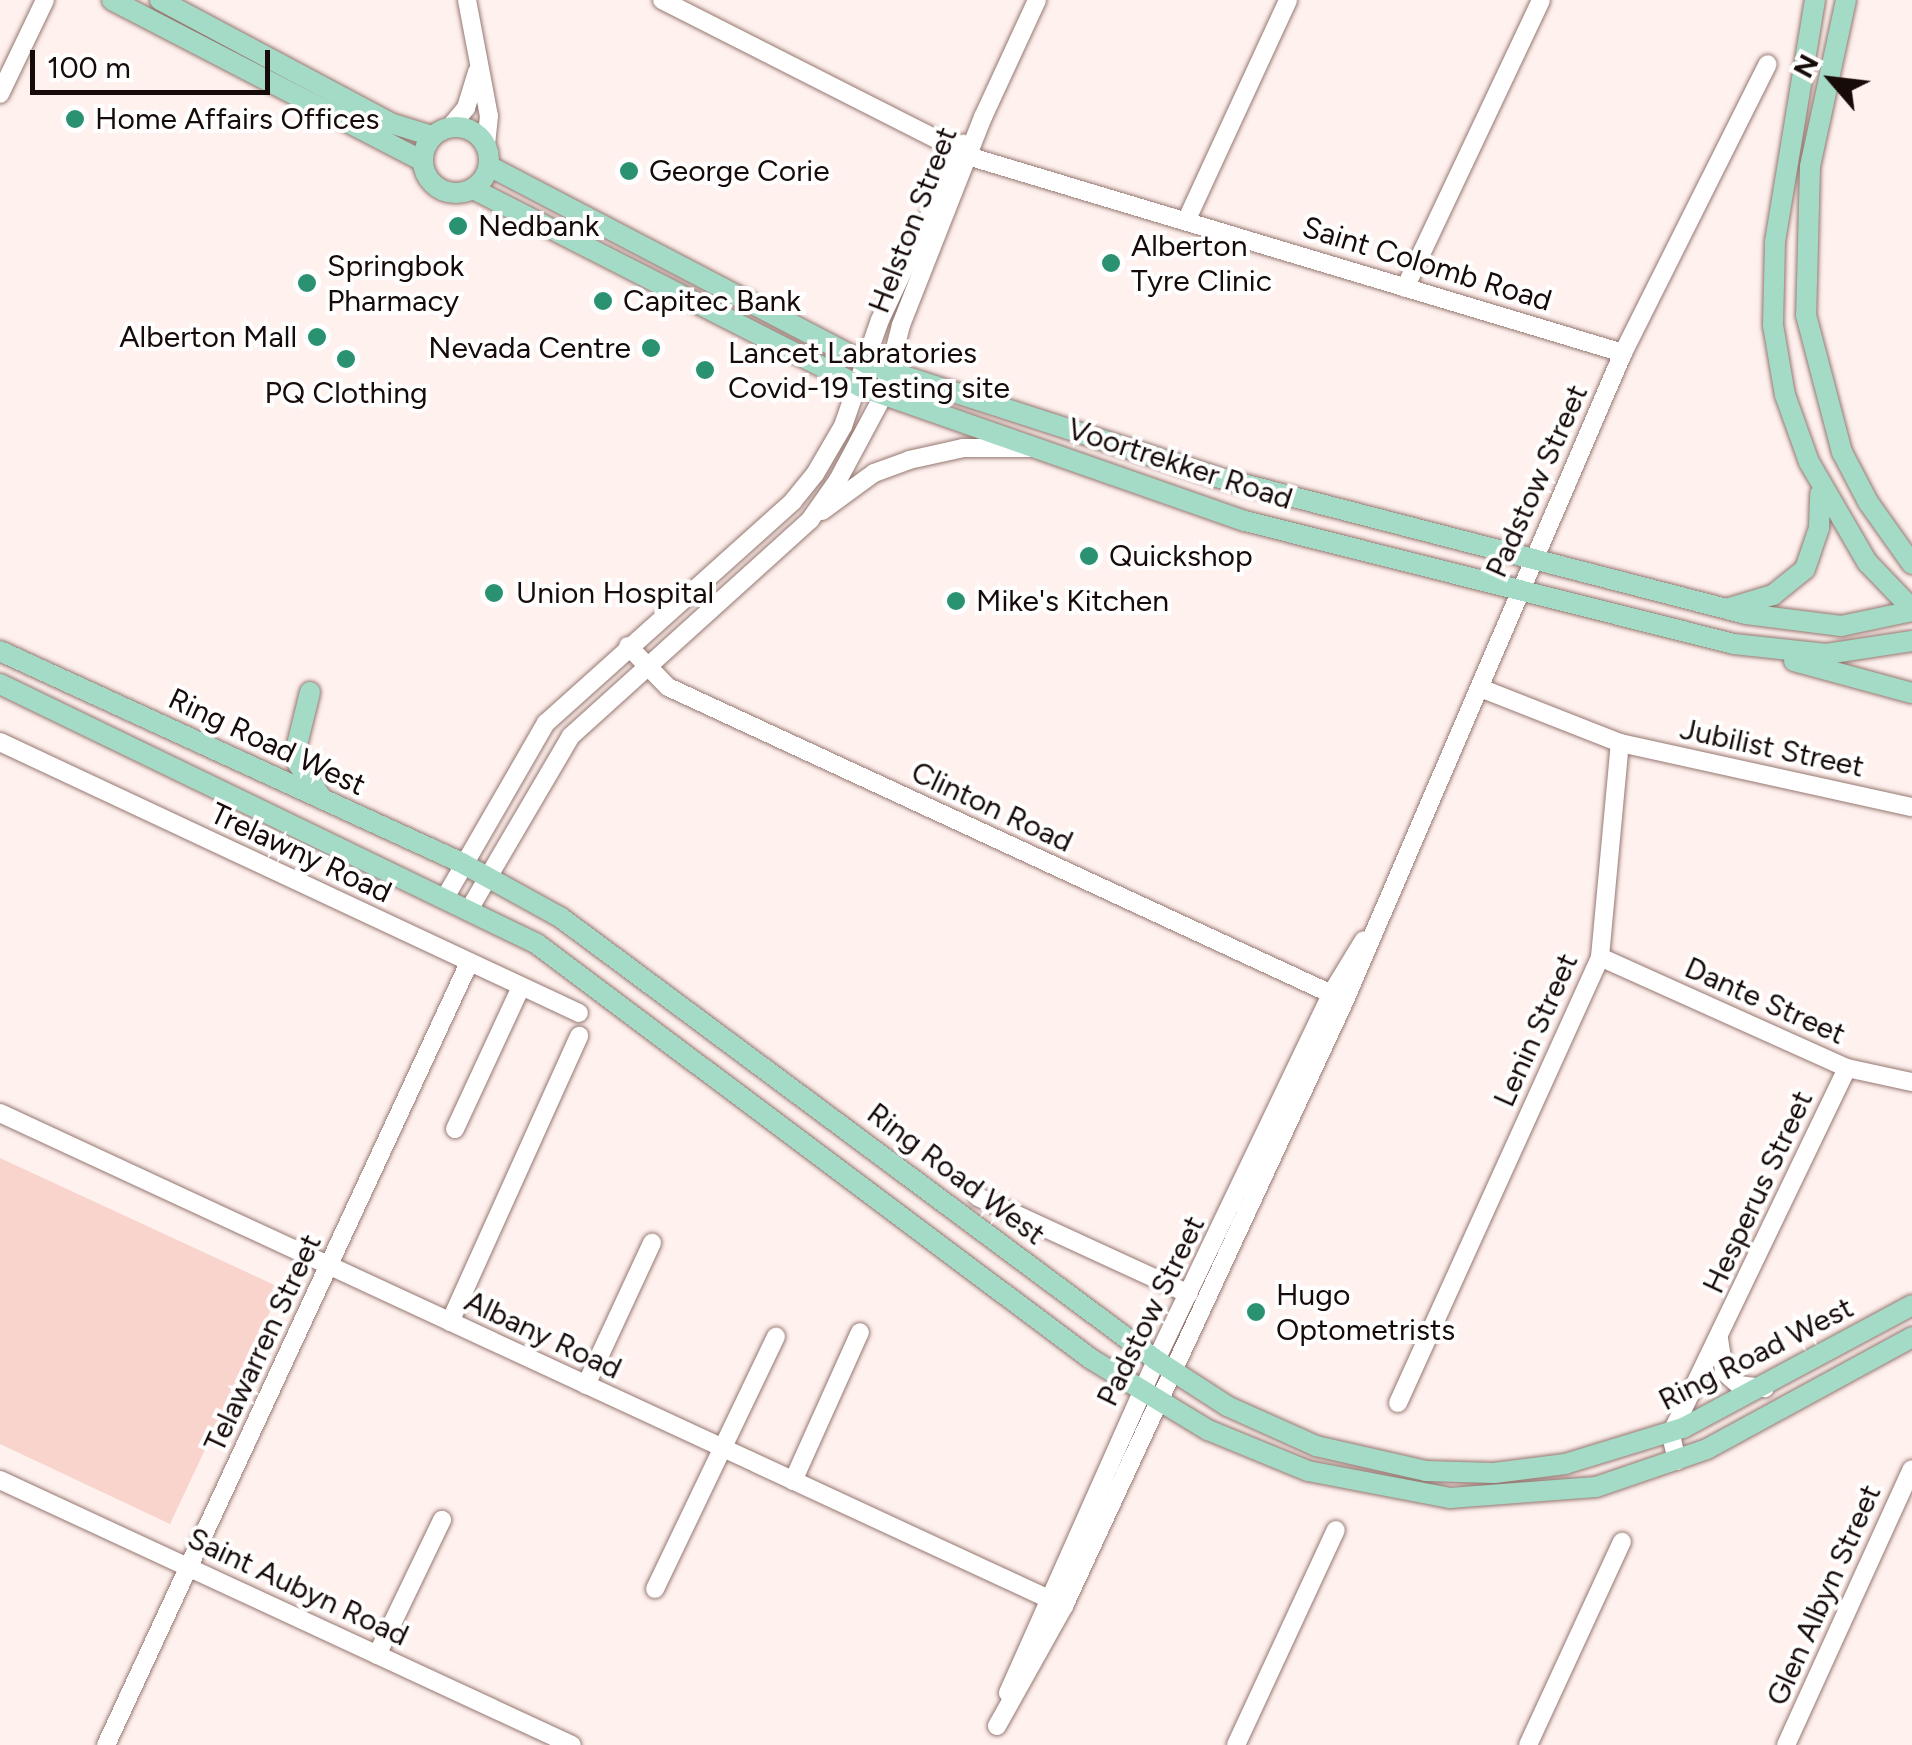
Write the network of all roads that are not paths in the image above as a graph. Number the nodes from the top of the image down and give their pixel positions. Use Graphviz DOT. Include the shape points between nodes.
graph roads {
  1 [pos="45,0"];
  2 [pos="112,0"];
  3 [pos="160,0"];
  4 [pos="467,0"];
  5 [pos="662,0"];
  6 [pos="1037,0"];
  7 [pos="1288,0"];
  8 [pos="1541,0"];
  9 [pos="1815,0"];
  10 [pos="1846,0"];
  11 [pos="1768,64"];
  12 [pos="477,72"];
  13 [pos="0,94"];
  14 [pos="441,132"];
  15 [pos="1817,134"];
  16 [pos="1790,136"];
  17 [pos="965,154"];
  18 [pos="487,156"];
  19 [pos="422,161"];
  20 [pos="473,189"];
  21 [pos="1187,218"];
  22 [pos="1405,288"];
  23 [pos="1623,353"];
  24 [pos="867,364"];
  25 [pos="891,373"];
  26 [pos="860,386"];
  27 [pos="883,396"];
  28 [pos="1034,448"];
  29 [pos="1820,484"];
  30 [pos="810,520"];
  31 [pos="1531,556"];
  32 [pos="1912,564"];
  33 [pos="1520,588"];
  34 [pos="1727,609"];
  35 [pos="1912,610"];
  36 [pos="1912,641"];
  37 [pos="1734,644"];
  38 [pos="628,646"];
  39 [pos="0,651"];
  40 [pos="646,670"];
  41 [pos="0,684"];
  42 [pos="1480,688"];
  43 [pos="310,692"];
  44 [pos="1912,693"];
  45 [pos="0,742"];
  46 [pos="1620,743"];
  47 [pos="325,802"];
  48 [pos="1912,807"];
  49 [pos="462,863"];
  50 [pos="488,878"];
  51 [pos="446,896"];
  52 [pos="470,908"];
  53 [pos="1600,957"];
  54 [pos="469,963"];
  55 [pos="521,987"];
  56 [pos="1338,997"];
  57 [pos="580,1013"];
  58 [pos="579,1036"];
  59 [pos="1846,1068"];
  60 [pos="1912,1082"];
  61 [pos="0,1113"];
  62 [pos="454,1128"];
  63 [pos="978,1198"];
  64 [pos="652,1243"];
  65 [pos="329,1266"];
  66 [pos="1189,1294"];
  67 [pos="1912,1305"];
  68 [pos="450,1322"];
  69 [pos="860,1332"];
  70 [pos="776,1336"];
  71 [pos="1912,1337"];
  72 [pos="1719,1339"];
  73 [pos="1163,1364"];
  74 [pos="586,1385"];
  75 [pos="1765,1388"];
  76 [pos="1150,1395"];
  77 [pos="1398,1403"];
  78 [pos="1670,1434"];
  79 [pos="720,1448"];
  80 [pos="1677,1461"];
  81 [pos="1912,1469"];
  82 [pos="0,1480"];
  83 [pos="793,1481"];
  84 [pos="442,1520"];
  85 [pos="1336,1530"];
  86 [pos="1622,1542"];
  87 [pos="190,1568"];
  88 [pos="656,1588"];
  89 [pos="1055,1602"];
  90 [pos="377,1654"];
  91 [pos="106,1745"];
  92 [pos="572,1745"];
  93 [pos="988,1745"];
  94 [pos="1236,1745"];
  95 [pos="1528,1745"];
  96 [pos="1786,1745"];
  1 -- 13 [label="street"];
  2 -- 19 [label="main road, Voortrekker Road"];
  3 -- 14 [label="main road, Voortrekker Road" via="390,123"];
  4 -- 12 [label="street"];
  5 -- 17 [label="street, Saint Colomb Road"];
  6 -- 17 [label="street, Helston Street"];
  7 -- 21 [label="street"];
  8 -- 22 [label="street"];
  9 -- 16 [label="main road"];
  10 -- 15 [label="main road"];
  11 -- 23 [label="street, Padstow Street"];
  12 -- 14 [label="street" via="466,108"];
  12 -- 18 [label="street" via="489,116"];
  14 -- 18 [label="main road, Voortrekker Road" via="464,128"];
  14 -- 19 [label="main road"];
  15 -- 16 [label="main road"];
  15 -- 32 [label="main road" via="1805,238 1806,315 1820,384 1868,502"];
  16 -- 29 [label="main road" via="1775,242 1773,325 1786,395"];
  17 -- 21 [label="street, Saint Colomb Road"];
  17 -- 24 [label="street, Helston Street" via="880,320"];
  17 -- 25 [label="street, Helston Street" via="900,325"];
  18 -- 20 [label="main road"];
  18 -- 24 [label="main road, Voortrekker Road"];
  19 -- 20 [label="main road, Voortrekker Road" via="440,190"];
  20 -- 26 [label="main road, Voortrekker Road"];
  21 -- 22 [label="street, Saint Colomb Road"];
  22 -- 23 [label="street, Saint Colomb Road"];
  23 -- 31 [label="street, Padstow Street"];
  24 -- 25 [label="main road, Voortrekker Road"];
  24 -- 26 [label="street, Helston Street"];
  25 -- 27 [label="street, Helston Street"];
  25 -- 31 [label="main road, Voortrekker Road" via="1216,478"];
  26 -- 27 [label="main road, Voortrekker Road"];
  26 -- 38 [label="street, Helston Street" via="815,474 793,502"];
  27 -- 28 [label="main road, Voortrekker Road"];
  27 -- 30 [label="street, Helston Street"];
  28 -- 30 [label="street" via="963,448 909,460 874,473"];
  28 -- 33 [label="main road, Voortrekker Road" via="1245,521"];
  29 -- 34 [label="main road" via="1819,528 1805,569 1773,595"];
  29 -- 35 [label="main road" via="1867,562"];
  30 -- 40 [label="street, Helston Street"];
  31 -- 33 [label="street, Padstow Street"];
  31 -- 34 [label="main road, Voortrekker Road"];
  33 -- 37 [label="main road, Voortrekker Road"];
  33 -- 42 [label="street, Padstow Street"];
  34 -- 35 [label="main road, Voortrekker Road" via="1841,626"];
  36 -- 37 [label="main road, Voortrekker Road" via="1826,654"];
  37 -- 44 [label="main road"];
  38 -- 40 [label="street, Clinton Road"];
  38 -- 49 [label="street, Helston Street" via="546,723"];
  39 -- 47 [label="main road, Ring Road West"];
  40 -- 50 [label="street, Helston Street" via="558,754"];
  40 -- 56 [label="street, Clinton Road" via="708,707"];
  41 -- 51 [label="main road, Ring Road West"];
  42 -- 46 [label="street"];
  42 -- 56 [label="street, Padstow Street"];
  43 -- 47 [label="main road" via="298,764"];
  45 -- 54 [label="street, Trelawny Road"];
  46 -- 48 [label="street, Jubilist Street"];
  46 -- 53 [label="street, Lenin Street"];
  47 -- 49 [label="main road, Ring Road West"];
  49 -- 50 [label="main road, Ring Road West"];
  49 -- 51 [label="street, Helston Street"];
  50 -- 52 [label="street, Helston Street"];
  50 -- 73 [label="main road, Ring Road West" via="618,959"];
  51 -- 52 [label="main road, Ring Road West"];
  52 -- 76 [label="main road, Ring Road West" via="599,988 996,1291"];
  53 -- 59 [label="street, Dante Street"];
  53 -- 77 [label="street, Lenin Street"];
  54 -- 55 [label="street, Trelawny Road"];
  54 -- 65 [label="street, Telawarren Street"];
  55 -- 57 [label="street, Trelawny Road"];
  55 -- 62 [label="street"];
  56 -- 66 [label="street, Padstow Street"];
  56 -- 73 [label="street, Padstow Street"];
  58 -- 68 [label="street"];
  59 -- 60 [label="street, Dante Street"];
  59 -- 72 [label="street, Hesperus Street"];
  61 -- 65 [label="street, Albany Road"];
  63 -- 66 [label="street"];
  64 -- 74 [label="street"];
  65 -- 68 [label="street, Albany Road"];
  65 -- 87 [label="street, Telawarren Street"];
  66 -- 73 [label="street, Padstow Street"];
  67 -- 75 [label="main road, Ring Road West"];
  68 -- 74 [label="street, Albany Road"];
  69 -- 83 [label="street"];
  70 -- 79 [label="street"];
  71 -- 80 [label="main road, Ring Road West"];
  72 -- 75 [label="street" via="1724,1372 1740,1385"];
  72 -- 78 [label="street, Hesperus Street"];
  73 -- 76 [label="street, Padstow Street"];
  73 -- 78 [label="main road, Ring Road West" via="1227,1406 1316,1446 1426,1471 1494,1473 1566,1464"];
  74 -- 79 [label="street, Albany Road"];
  75 -- 78 [label="main road, Ring Road West"];
  76 -- 80 [label="main road, Ring Road West" via="1252,1451 1403,1493 1552,1493 1596,1487"];
  76 -- 89 [label="street, Padstow Street"];
  78 -- 80 [label="street"];
  79 -- 83 [label="street, Albany Road"];
  79 -- 88 [label="street"];
  81 -- 96 [label="street, Glen Albyn Street"];
  82 -- 87 [label="street, Saint Aubyn Road"];
  83 -- 89 [label="street, Albany Road"];
  84 -- 90 [label="street"];
  85 -- 94 [label="street"];
  86 -- 95 [label="street"];
  87 -- 90 [label="street, Saint Aubyn Road"];
  87 -- 91 [label="street, Telawarren Street"];
  89 -- 93 [label="street, Padstow Street"];
  90 -- 92 [label="street, Saint Aubyn Road"];
}
